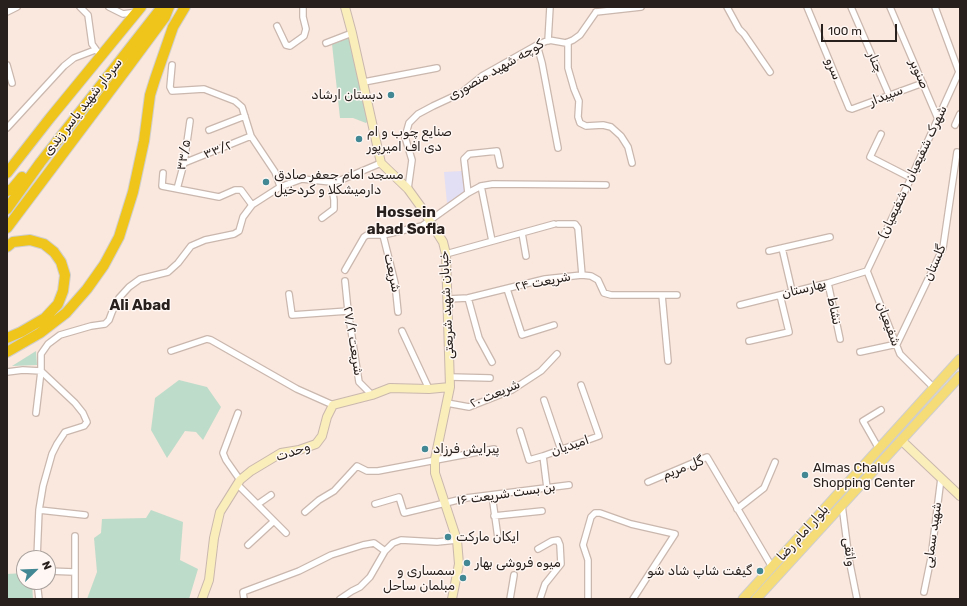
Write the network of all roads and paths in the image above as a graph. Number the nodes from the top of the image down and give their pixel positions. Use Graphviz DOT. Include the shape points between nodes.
graph roads {
  1 [pos="17,7"];
  2 [pos="80,7"];
  3 [pos="109,7"];
  4 [pos="162,7"];
  5 [pos="169,7"];
  6 [pos="185,7"];
  7 [pos="303,7"];
  8 [pos="345,7"];
  9 [pos="550,7"];
  10 [pos="641,7"];
  11 [pos="727,7"];
  12 [pos="807,7"];
  13 [pos="851,7"];
  14 [pos="890,7"];
  15 [pos="935,7"];
  16 [pos="139,9"];
  17 [pos="596,10"];
  18 [pos="7,12"];
  19 [pos="277,26"];
  20 [pos="352,33"];
  21 [pos="548,41"];
  22 [pos="568,42"];
  23 [pos="326,43"];
  24 [pos="537,45"];
  25 [pos="98,53"];
  26 [pos="7,65"];
  27 [pos="172,65"];
  28 [pos="437,68"];
  29 [pos="959,70"];
  30 [pos="770,72"];
  31 [pos="364,82"];
  32 [pos="12,83"];
  33 [pos="923,83"];
  34 [pos="889,95"];
  35 [pos="849,108"];
  36 [pos="960,114"];
  37 [pos="245,116"];
  38 [pos="938,119"];
  39 [pos="190,121"];
  40 [pos="955,125"];
  41 [pos="7,128"];
  42 [pos="209,130"];
  43 [pos="881,134"];
  44 [pos="251,136"];
  45 [pos="558,148"];
  46 [pos="957,152"];
  47 [pos="40,163"];
  48 [pos="184,163"];
  49 [pos="381,163"];
  50 [pos="632,163"];
  51 [pos="500,165"];
  52 [pos="7,173"];
  53 [pos="163,173"];
  54 [pos="911,178"];
  55 [pos="331,182"];
  56 [pos="606,185"];
  57 [pos="280,186"];
  58 [pos="481,186"];
  59 [pos="177,189"];
  60 [pos="408,189"];
  61 [pos="7,191"];
  62 [pos="468,193"];
  63 [pos="252,205"];
  64 [pos="7,209"];
  65 [pos="322,218"];
  66 [pos="430,221"];
  67 [pos="7,228"];
  68 [pos="522,233"];
  69 [pos="383,235"];
  70 [pos="830,236"];
  71 [pos="492,241"];
  72 [pos="7,247"];
  73 [pos="782,248"];
  74 [pos="769,251"];
  75 [pos="446,254"];
  76 [pos="526,256"];
  77 [pos="345,270"];
  78 [pos="867,271"];
  79 [pos="582,275"];
  80 [pos="345,281"];
  81 [pos="828,282"];
  82 [pos="507,289"];
  83 [pos="792,291"];
  84 [pos="289,294"];
  85 [pos="662,295"];
  86 [pos="677,295"];
  87 [pos="780,295"];
  88 [pos="468,298"];
  89 [pos="448,299"];
  90 [pos="740,304"];
  91 [pos="348,311"];
  92 [pos="398,312"];
  93 [pos="554,326"];
  94 [pos="402,331"];
  95 [pos="7,338"];
  96 [pos="840,340"];
  97 [pos="749,341"];
  98 [pos="897,344"];
  99 [pos="171,351"];
  100 [pos="7,352"];
  101 [pos="860,352"];
  102 [pos="557,354"];
  103 [pos="960,359"];
  104 [pos="668,361"];
  105 [pos="492,362"];
  106 [pos="42,371"];
  107 [pos="7,372"];
  108 [pos="960,376"];
  109 [pos="450,377"];
  110 [pos="490,378"];
  111 [pos="581,385"];
  112 [pos="450,386"];
  113 [pos="934,388"];
  114 [pos="429,389"];
  115 [pos="372,395"];
  116 [pos="926,397"];
  117 [pos="544,400"];
  118 [pos="447,403"];
  119 [pos="934,404"];
  120 [pos="333,406"];
  121 [pos="881,410"];
  122 [pos="238,412"];
  123 [pos="36,413"];
  124 [pos="520,432"];
  125 [pos="901,440"];
  126 [pos="494,449"];
  127 [pos="879,449"];
  128 [pos="561,450"];
  129 [pos="543,456"];
  130 [pos="435,459"];
  131 [pos="775,462"];
  132 [pos="941,478"];
  133 [pos="239,482"];
  134 [pos="648,482"];
  135 [pos="569,485"];
  136 [pos="546,488"];
  137 [pos="271,495"];
  138 [pos="492,496"];
  139 [pos="960,496"];
  140 [pos="444,503"];
  141 [pos="258,504"];
  142 [pos="375,504"];
  143 [pos="842,505"];
  144 [pos="737,509"];
  145 [pos="39,510"];
  146 [pos="542,511"];
  147 [pos="305,512"];
  148 [pos="85,515"];
  149 [pos="494,516"];
  150 [pos="274,521"];
  151 [pos="286,533"];
  152 [pos="75,536"];
  153 [pos="498,538"];
  154 [pos="457,540"];
  155 [pos="248,545"];
  156 [pos="538,549"];
  157 [pos="37,550"];
  158 [pos="385,551"];
  159 [pos="771,566"];
  160 [pos="56,571"];
  161 [pos="74,572"];
  162 [pos="514,575"];
  163 [pos="924,592"];
  164 [pos="75,599"];
  165 [pos="202,599"];
  166 [pos="244,599"];
  167 [pos="340,599"];
  168 [pos="452,599"];
  169 [pos="510,599"];
  170 [pos="540,599"];
  171 [pos="588,599"];
  172 [pos="633,599"];
  173 [pos="740,599"];
  174 [pos="743,599"];
  175 [pos="756,599"];
  176 [pos="857,599"];
  1 -- 18 [label="street"];
  2 -- 25 [label="street" via="88,15 92,44"];
  3 -- 16 [label="street" via="123,14"];
  4 -- 47 [label="highway, سردار شهید یاسر زندی"];
  5 -- 67 [label="highway" via="165,17"];
  6 -- 100 [label="highway" via="173,27 154,79 144,141 120,237 100,271 66,313 40,333"];
  7 -- 19 [label="street" via="306,29 304,36 290,46 286,45"];
  8 -- 20 [label="street"];
  9 -- 21 [label="street"];
  10 -- 17 [label="street"];
  11 -- 30 [label="street"];
  12 -- 35 [label="street, سرو"];
  13 -- 34 [label="street, چنار"];
  14 -- 33 [label="street, صنوبر"];
  15 -- 29 [label="street"];
  16 -- 25 [label="highway"];
  17 -- 22 [label="street" via="580,35"];
  20 -- 23 [label="street"];
  20 -- 31 [label="street"];
  21 -- 22 [label="street, کوچه شهید منصوری"];
  21 -- 24 [label="street, کوچه شهید منصوری"];
  22 -- 50 [label="street" via="568,68 579,101 580,123 586,126 611,127 628,147"];
  24 -- 45 [label="street"];
  24 -- 60 [label="street, کوچه شهید منصوری" via="482,76 461,93 418,114 409,123 405,137 412,160"];
  25 -- 41 [label="street" via="74,58 64,66"];
  25 -- 52 [label="highway"];
  26 -- 32 [label="street"];
  27 -- 37 [label="street" via="172,91 204,88 235,101 242,107"];
  28 -- 31 [label="street"];
  29 -- 38 [label="street, شهرک شفیعیان ( شفیعیان)"];
  31 -- 49 [label="street"];
  33 -- 34 [label="street, سپیدار"];
  33 -- 38 [label="street, صنوبر"];
  34 -- 35 [label="street, سپیدار"];
  36 -- 40 [label="street"];
  37 -- 42 [label="street"];
  37 -- 44 [label="street"];
  38 -- 54 [label="street, شهرک شفیعیان ( شفیعیان)"];
  39 -- 48 [label="street, ۳۳/۵"];
  43 -- 54 [label="street" via="870,157"];
  44 -- 48 [label="street, ۳۳/۲"];
  44 -- 57 [label="street" via="275,172"];
  46 -- 98 [label="street, گلستان" via="943,248"];
  47 -- 61 [label="highway" via="31,165 12,189"];
  47 -- 64 [label="highway, سردار شهید یاسر زندی"];
  48 -- 59 [label="street, ۳۳/۵"];
  49 -- 55 [label="street"];
  49 -- 60 [label="street, خیابان شهید شریعتی"];
  51 -- 62 [label="street" via="497,151 469,154 464,159"];
  53 -- 59 [label="street" via="162,186"];
  54 -- 78 [label="street, شهرک شفیعیان ( شفیعیان)"];
  55 -- 57 [label="street" via="302,179"];
  55 -- 65 [label="street" via="334,209"];
  56 -- 58 [label="street"];
  57 -- 63 [label="street"];
  58 -- 62 [label="street"];
  58 -- 71 [label="street"];
  59 -- 63 [label="street" via="219,197 241,190"];
  60 -- 66 [label="street, خیابان شهید شریعتی"];
  62 -- 66 [label="street"];
  63 -- 106 [label="street" via="243,217 239,231 190,246 168,272 140,279 128,287 105,324 60,335 48,344 41,354"];
  66 -- 69 [label="street" via="422,226"];
  66 -- 75 [label="street, خیابان شهید شریعتی" via="443,242"];
  68 -- 71 [label="street"];
  68 -- 76 [label="street"];
  68 -- 79 [label="street" via="556,224 575,224 578,228"];
  69 -- 77 [label="street" via="366,235"];
  69 -- 92 [label="street, شریعت" via="396,283"];
  70 -- 73 [label="street"];
  71 -- 75 [label="street"];
  72 -- 95 [label="highway" via="13,242 30,240 44,244 61,262 65,275 64,291 58,304 45,318"];
  73 -- 74 [label="street"];
  73 -- 83 [label="street"];
  75 -- 89 [label="street, خیابان شهید شریعتی"];
  78 -- 81 [label="street, بهارستان"];
  78 -- 98 [label="street, شفیعیان"];
  79 -- 82 [label="street, شریعت ۲۴" via="545,279"];
  79 -- 85 [label="street, شریعت ۲۴" via="598,280 604,293 611,295"];
  80 -- 91 [label="street, شریعت ۲۷/۲"];
  81 -- 83 [label="street, بهارستان"];
  81 -- 96 [label="street, نشاط"];
  82 -- 88 [label="street, شریعت ۲۴"];
  82 -- 93 [label="street" via="522,335"];
  83 -- 87 [label="street, بهارستان"];
  84 -- 91 [label="street" via="292,315"];
  85 -- 86 [label="street, شریعت ۲۴"];
  85 -- 104 [label="street"];
  87 -- 90 [label="street, بهارستان"];
  87 -- 97 [label="street" via="789,332"];
  88 -- 89 [label="street, شریعت ۲۴"];
  88 -- 105 [label="street" via="479,338"];
  89 -- 109 [label="street, خیابان شهید شریعتی"];
  91 -- 115 [label="street, شریعت ۲۷/۲" via="359,382"];
  94 -- 114 [label="street"];
  98 -- 101 [label="street"];
  98 -- 113 [label="street, شفیعیان" via="900,354"];
  99 -- 120 [label="street" via="207,339 211,340 297,389"];
  102 -- 118 [label="street, شریعت ۲۰" via="541,371 512,390 469,407"];
  103 -- 113 [label="main road, بلوار امام رضا"];
  106 -- 107 [label="street"];
  106 -- 123 [label="street"];
  106 -- 145 [label="street" via="83,412 87,422 84,426 65,432 57,444 43,486"];
  108 -- 119 [label="main road, بلوار امام رضا"];
  109 -- 110 [label="street"];
  109 -- 112 [label="street, خیابان شهید شریعتی"];
  111 -- 128 [label="street, امیدیان" via="599,436"];
  112 -- 114 [label="street"];
  112 -- 118 [label="street, خیابان شهید شریعتی"];
  113 -- 116 [label="main road, بلوار امام رضا"];
  114 -- 115 [label="street" via="390,388"];
  115 -- 120 [label="street"];
  116 -- 119 [label="main road"];
  116 -- 127 [label="main road, بلوار امام رضا"];
  117 -- 128 [label="street"];
  118 -- 130 [label="street, خیابان شهید شریعتی"];
  119 -- 125 [label="main road, بلوار امام رضا"];
  120 -- 133 [label="street, وحدت" via="327,416 322,436 316,444 281,453 251,471"];
  121 -- 127 [label="street" via="862,421"];
  122 -- 133 [label="street" via="223,453"];
  124 -- 129 [label="street" via="529,460"];
  125 -- 132 [label="street"];
  125 -- 143 [label="main road, بلوار امام رضا"];
  126 -- 130 [label="street"];
  127 -- 159 [label="main road, بلوار امام رضا"];
  128 -- 129 [label="street, امیدیان"];
  129 -- 136 [label="street, امیدیان"];
  130 -- 140 [label="street, خیابان شهید شریعتی" via="435,473"];
  130 -- 147 [label="street" via="378,471 367,471 357,466 334,491"];
  131 -- 144 [label="street" via="764,488"];
  132 -- 139 [label="street"];
  132 -- 163 [label="street, شهید سمایی"];
  133 -- 141 [label="street"];
  133 -- 165 [label="street, وحدت" via="220,512 209,580"];
  134 -- 144 [label="street, گل مریم" via="707,457"];
  135 -- 136 [label="street, بن بست شریعت ۱۶"];
  136 -- 138 [label="street, بن بست شریعت ۱۶"];
  137 -- 141 [label="street"];
  138 -- 140 [label="street, بن بست شریعت ۱۶"];
  138 -- 149 [label="street"];
  140 -- 142 [label="street, بن بست شریعت ۱۶" via="404,512 400,497"];
  140 -- 154 [label="street, خیابان شهید شریعتی"];
  141 -- 150 [label="street"];
  143 -- 175 [label="main road, بلوار امام رضا"];
  143 -- 176 [label="street, واثقی"];
  144 -- 159 [label="street"];
  145 -- 148 [label="street"];
  145 -- 157 [label="street"];
  146 -- 149 [label="street"];
  149 -- 153 [label="street"];
  150 -- 151 [label="street"];
  150 -- 155 [label="street"];
  152 -- 161 [label="street"];
  154 -- 158 [label="street" via="401,540 393,543"];
  154 -- 168 [label="street, خیابان شهید شریعتی" via="459,564"];
  156 -- 170 [label="street" via="558,540 562,564 545,584"];
  158 -- 166 [label="street" via="374,543 331,555 299,571 243,592"];
  158 -- 167 [label="street" via="370,577 360,587"];
  159 -- 173 [label="street"];
  159 -- 174 [label="main road, بلوار امام رضا"];
  160 -- 161 [label="street"];
  161 -- 164 [label="street"];
  162 -- 169 [label="street"];
  171 -- 172 [label="street" via="588,560 583,545 591,517 595,513 675,534"];
}
